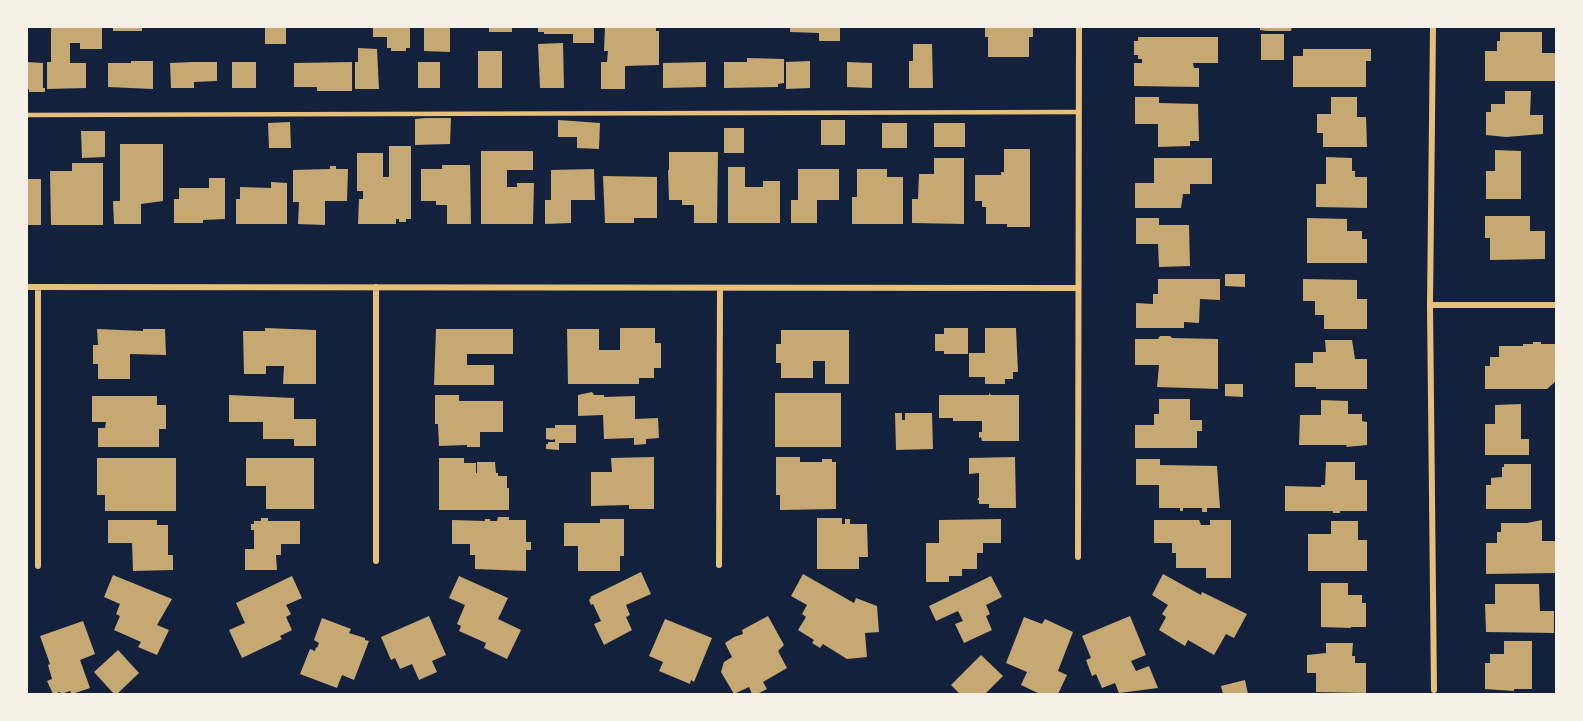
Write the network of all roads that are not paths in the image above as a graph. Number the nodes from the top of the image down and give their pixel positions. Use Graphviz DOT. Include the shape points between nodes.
graph roads {
  1 [pos="1079,27"];
  2 [pos="1433,27"];
  3 [pos="1079,112"];
  4 [pos="27,115"];
  5 [pos="27,287"];
  6 [pos="38,287"];
  7 [pos="376,287"];
  8 [pos="720,288"];
  9 [pos="1078,288"];
  10 [pos="1430,305"];
  11 [pos="1556,305"];
  12 [pos="1078,557"];
  13 [pos="376,561"];
  14 [pos="719,565"];
  15 [pos="38,566"];
  16 [pos="1434,690"];
  1 -- 3 [label="street"];
  2 -- 10 [label="street"];
  3 -- 4 [label="lane"];
  3 -- 9 [label="street"];
  5 -- 6 [label="street"];
  6 -- 7 [label="street"];
  6 -- 15 [label="street"];
  7 -- 8 [label="street"];
  7 -- 13 [label="street"];
  8 -- 9 [label="street"];
  8 -- 14 [label="street"];
  9 -- 12 [label="street"];
  10 -- 11 [label="street"];
  10 -- 16 [label="street"];
}
